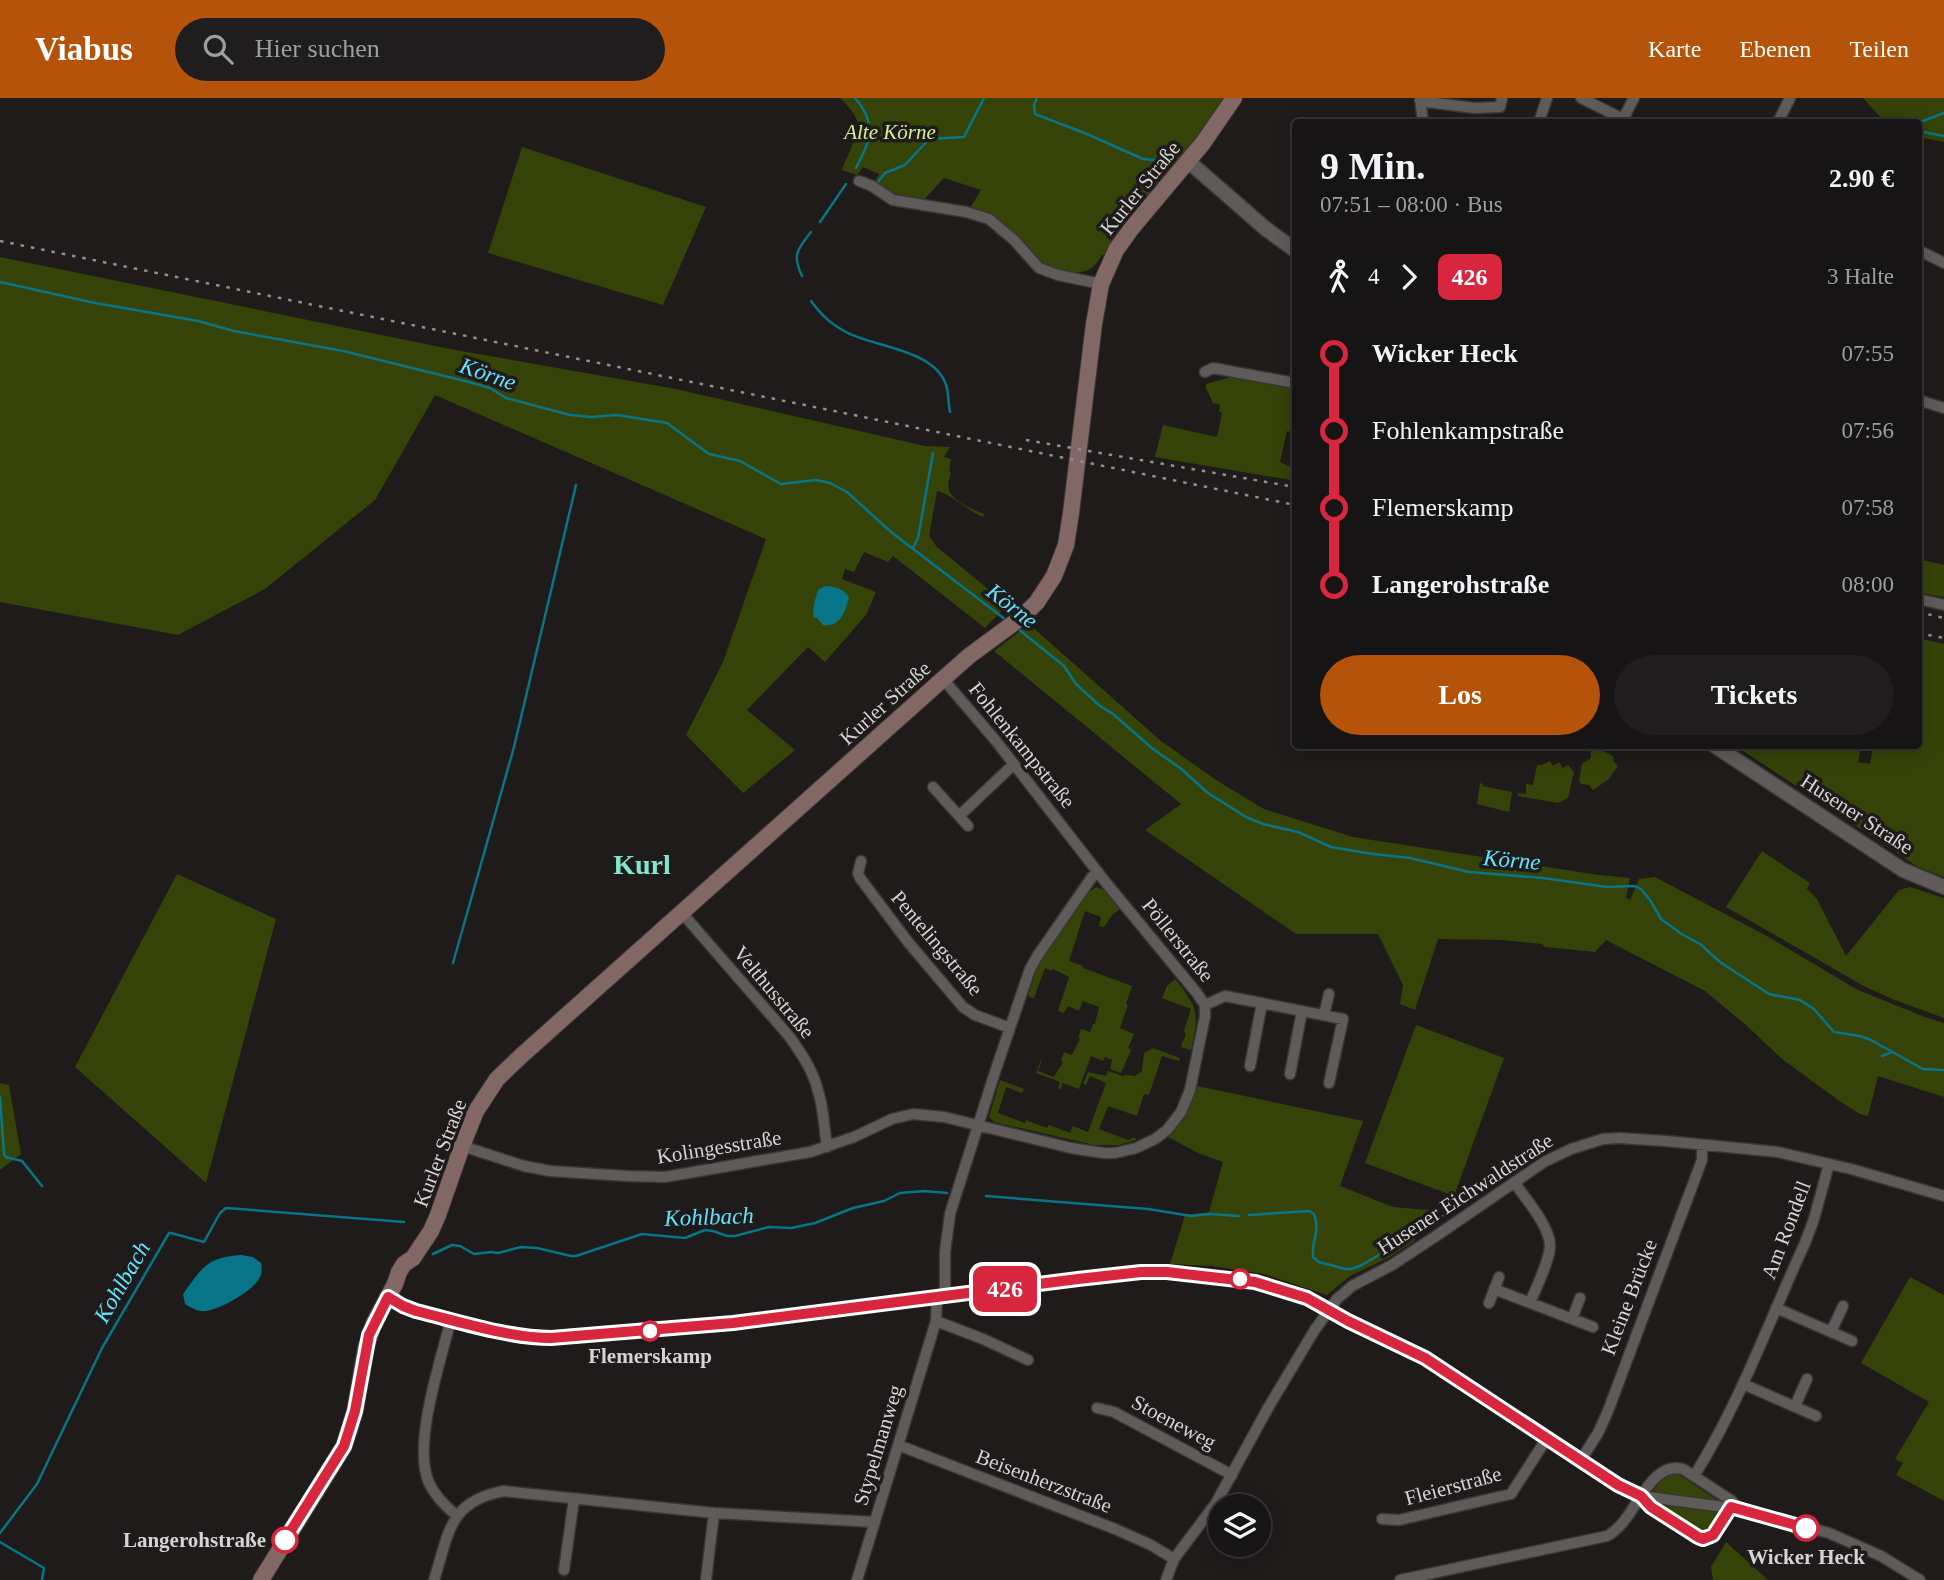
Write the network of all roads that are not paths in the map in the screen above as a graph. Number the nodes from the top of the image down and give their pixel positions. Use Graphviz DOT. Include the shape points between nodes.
graph roads {
  1 [pos="1234,98"];
  2 [pos="1502,98"];
  3 [pos="1547,98"];
  4 [pos="1581,98"];
  5 [pos="1634,98"];
  6 [pos="1790,98"];
  7 [pos="1420,99"];
  8 [pos="1423,119"];
  9 [pos="1540,119"];
  10 [pos="1622,119"];
  11 [pos="1627,119"];
  12 [pos="1780,119"];
  13 [pos="1188,160"];
  14 [pos="859,181"];
  15 [pos="1292,248"];
  16 [pos="1922,252"];
  17 [pos="1944,263"];
  18 [pos="1101,284"];
  19 [pos="1205,372"];
  20 [pos="1292,382"];
  21 [pos="1922,401"];
  22 [pos="1944,408"];
  23 [pos="1922,600"];
  24 [pos="1944,605"];
  25 [pos="943,679"];
  26 [pos="1720,749"];
  27 [pos="1014,764"];
  28 [pos="933,786"];
  29 [pos="959,816"];
  30 [pos="968,826"];
  31 [pos="860,861"];
  32 [pos="1098,872"];
  33 [pos="1944,887"];
  34 [pos="681,912"];
  35 [pos="1329,994"];
  36 [pos="1262,1003"];
  37 [pos="1205,1005"];
  38 [pos="1302,1011"];
  39 [pos="1324,1015"];
  40 [pos="1010,1028"];
  41 [pos="1250,1066"];
  42 [pos="1290,1074"];
  43 [pos="1329,1083"];
  44 [pos="978,1126"];
  45 [pos="1702,1145"];
  46 [pos="462,1146"];
  47 [pos="827,1147"];
  48 [pos="1829,1164"];
  49 [pos="1514,1182"];
  50 [pos="1944,1196"];
  51 [pos="1499,1278"];
  52 [pos="1494,1289"];
  53 [pos="392,1290"];
  54 [pos="941,1297"];
  55 [pos="1580,1298"];
  56 [pos="1489,1303"];
  57 [pos="1530,1303"];
  58 [pos="1843,1306"];
  59 [pos="1776,1308"];
  60 [pos="1328,1309"];
  61 [pos="1572,1318"];
  62 [pos="451,1320"];
  63 [pos="936,1321"];
  64 [pos="1593,1327"];
  65 [pos="1831,1332"];
  66 [pos="1852,1341"];
  67 [pos="1028,1360"];
  68 [pos="1807,1379"];
  69 [pos="1743,1384"];
  70 [pos="1795,1406"];
  71 [pos="1097,1408"];
  72 [pos="1816,1416"];
  73 [pos="1547,1438"];
  74 [pos="898,1445"];
  75 [pos="1581,1460"];
  76 [pos="1232,1475"];
  77 [pos="1694,1476"];
  78 [pos="1641,1496"];
  79 [pos="574,1499"];
  80 [pos="1735,1508"];
  81 [pos="714,1513"];
  82 [pos="456,1516"];
  83 [pos="1382,1519"];
  84 [pos="874,1522"];
  85 [pos="1174,1559"];
  86 [pos="564,1570"];
  87 [pos="262,1579"];
  88 [pos="434,1580"];
  89 [pos="706,1580"];
  90 [pos="857,1580"];
  91 [pos="1166,1580"];
  92 [pos="1400,1580"];
  93 [pos="1920,1580"];
  1 -- 13 [label="main road, Kurler Straße"];
  2 -- 7 [label="street" via="1500,107 1474,108"];
  3 -- 9 [label="street"];
  4 -- 10 [label="street"];
  5 -- 11 [label="street"];
  6 -- 12 [label="street"];
  7 -- 8 [label="street"];
  13 -- 15 [label="street"];
  13 -- 18 [label="main road, Kurler Straße" via="1118,247"];
  14 -- 18 [label="street" via="893,200 989,219 1039,268"];
  16 -- 17 [label="street"];
  18 -- 25 [label="main road, Kurler Straße" via="1066,545 1037,602"];
  19 -- 20 [label="street" via="1213,368"];
  21 -- 22 [label="street"];
  23 -- 24 [label="street"];
  25 -- 27 [label="street, Fohlenkampstraße"];
  25 -- 34 [label="main road, Kurler Straße"];
  26 -- 33 [label="street, Husener Straße" via="1903,870"];
  27 -- 29 [label="street"];
  27 -- 32 [label="street, Fohlenkampstraße"];
  28 -- 29 [label="street"];
  29 -- 30 [label="street"];
  31 -- 40 [label="street, Pentelingstraße" via="860,878 962,1007"];
  32 -- 37 [label="street, Pöllerstraße"];
  32 -- 40 [label="street" via="1030,969"];
  34 -- 46 [label="main road, Kurler Straße" via="497,1079 476,1111"];
  34 -- 47 [label="street, Velthusstraße" via="799,1050 819,1091"];
  35 -- 39 [label="street"];
  36 -- 37 [label="street" via="1225,996"];
  36 -- 38 [label="street"];
  36 -- 41 [label="street"];
  37 -- 44 [label="street, Pöllerstraße" via="1190,1090 1174,1122 1155,1139 1136,1148 1103,1153"];
  38 -- 39 [label="street"];
  38 -- 42 [label="street"];
  39 -- 43 [label="street" via="1343,1019"];
  40 -- 44 [label="street"];
  44 -- 47 [label="street, Kolingesstraße" via="913,1114"];
  44 -- 54 [label="street" via="947,1227"];
  45 -- 48 [label="street, Husener Eichwaldstraße" via="1778,1152"];
  45 -- 49 [label="street, Husener Eichwaldstraße" via="1603,1139 1544,1162"];
  45 -- 75 [label="street, Kleine Brücke" via="1702,1160 1608,1411"];
  46 -- 47 [label="street, Kolingesstraße" via="550,1171 665,1177"];
  46 -- 53 [label="main road, Kurler Straße" via="424,1244 401,1269"];
  48 -- 50 [label="street, Husener Eichwaldstraße"];
  48 -- 59 [label="street, Am Rondell" via="1814,1221"];
  49 -- 57 [label="street" via="1540,1220 1550,1245"];
  49 -- 60 [label="street, Husener Eichwaldstraße" via="1392,1265 1352,1286"];
  51 -- 52 [label="street"];
  52 -- 56 [label="street"];
  52 -- 57 [label="street"];
  53 -- 62 [label="street" via="403,1306"];
  53 -- 87 [label="main road, Kurler Straße" via="369,1335 344,1446"];
  54 -- 60 [label="street" via="1167,1272 1263,1284"];
  54 -- 62 [label="street" via="710,1326 551,1338"];
  54 -- 63 [label="street, Stypelmanweg"];
  55 -- 61 [label="street"];
  57 -- 61 [label="street"];
  58 -- 65 [label="street"];
  59 -- 65 [label="street, Am Rondell"];
  59 -- 69 [label="street, Am Rondell"];
  60 -- 73 [label="street" via="1425,1358"];
  60 -- 76 [label="street, Husener Eichwaldstraße"];
  61 -- 64 [label="street"];
  62 -- 82 [label="street" via="423,1454 429,1483"];
  63 -- 67 [label="street"];
  63 -- 74 [label="street, Stypelmanweg"];
  65 -- 66 [label="street, Am Rondell"];
  68 -- 70 [label="street"];
  69 -- 70 [label="street"];
  69 -- 77 [label="street, Am Rondell"];
  70 -- 72 [label="street"];
  71 -- 76 [label="street, Stoeneweg" via="1114,1412"];
  73 -- 75 [label="street"];
  73 -- 83 [label="street, Fleierstraße" via="1511,1494 1399,1520"];
  74 -- 84 [label="street, Stypelmanweg"];
  74 -- 85 [label="street, Beisenherzstraße" via="1115,1529"];
  75 -- 78 [label="street"];
  76 -- 85 [label="street, Husener Eichwaldstraße"];
  77 -- 78 [label="street" via="1668,1468"];
  77 -- 80 [label="street" via="1732,1501"];
  78 -- 80 [label="street"];
  78 -- 80 [label="street" via="1703,1539 1713,1535"];
  78 -- 92 [label="street" via="1618,1529 1607,1536"];
  79 -- 81 [label="street"];
  79 -- 82 [label="street" via="504,1491 470,1502"];
  79 -- 86 [label="street"];
  80 -- 93 [label="street" via="1849,1540"];
  81 -- 84 [label="street"];
  81 -- 89 [label="street"];
  82 -- 88 [label="street"];
  84 -- 90 [label="street, Stypelmanweg"];
  85 -- 91 [label="street, Husener Eichwaldstraße"];
}
